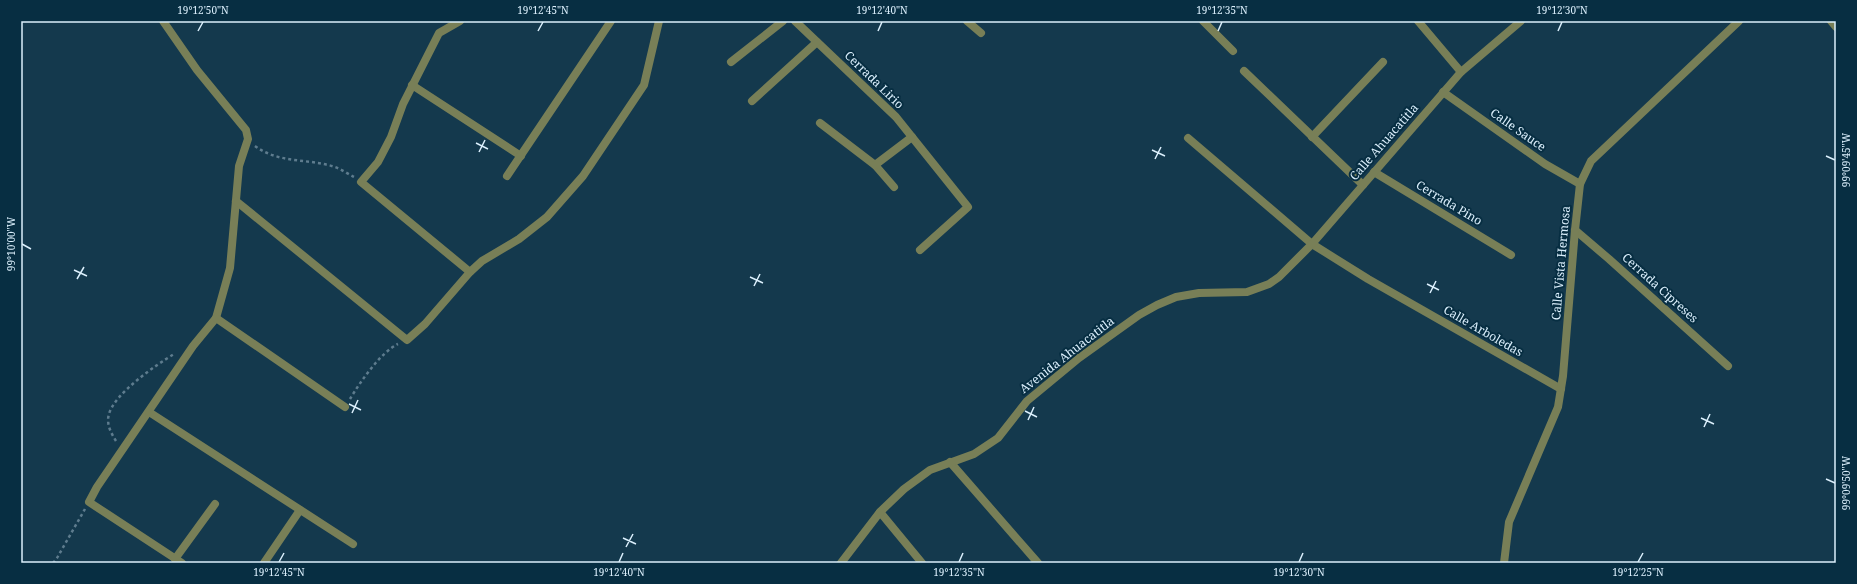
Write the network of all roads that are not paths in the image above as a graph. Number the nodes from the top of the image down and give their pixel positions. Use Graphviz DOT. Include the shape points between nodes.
graph roads {
  1 [pos="163,21"];
  2 [pos="460,21"];
  3 [pos="611,21"];
  4 [pos="659,21"];
  5 [pos="783,21"];
  6 [pos="795,21"];
  7 [pos="967,21"];
  8 [pos="1203,21"];
  9 [pos="1418,21"];
  10 [pos="1521,21"];
  11 [pos="1738,21"];
  12 [pos="1831,21"];
  13 [pos="1836,27"];
  14 [pos="981,33"];
  15 [pos="817,42"];
  16 [pos="1233,51"];
  17 [pos="731,62"];
  18 [pos="1383,62"];
  19 [pos="1244,71"];
  20 [pos="1461,72"];
  21 [pos="412,85"];
  22 [pos="1443,92"];
  23 [pos="752,101"];
  24 [pos="820,123"];
  25 [pos="912,137"];
  26 [pos="1312,137"];
  27 [pos="1188,138"];
  28 [pos="521,156"];
  29 [pos="875,165"];
  30 [pos="1374,172"];
  31 [pos="507,176"];
  32 [pos="1580,184"];
  33 [pos="1363,185"];
  34 [pos="894,188"];
  35 [pos="236,201"];
  36 [pos="1575,230"];
  37 [pos="1312,244"];
  38 [pos="920,250"];
  39 [pos="1511,255"];
  40 [pos="470,272"];
  41 [pos="1269,284"];
  42 [pos="216,318"];
  43 [pos="1728,366"];
  44 [pos="1561,389"];
  45 [pos="345,407"];
  46 [pos="149,412"];
  47 [pos="950,462"];
  48 [pos="215,504"];
  49 [pos="300,510"];
  50 [pos="880,512"];
  51 [pos="353,544"];
  52 [pos="178,561"];
  53 [pos="264,563"];
  54 [pos="841,563"];
  55 [pos="922,563"];
  56 [pos="1038,563"];
  57 [pos="1504,563"];
  1 -- 35 [label="street" via="197,70 246,130 248,139 239,166"];
  2 -- 21 [label="street" via="439,33"];
  3 -- 28 [label="street"];
  4 -- 40 [label="street" via="644,85 583,176 547,216 519,239 482,261"];
  5 -- 17 [label="street"];
  6 -- 15 [label="street, Cerrada Lirio"];
  7 -- 14 [label="street"];
  8 -- 16 [label="street"];
  9 -- 20 [label="street"];
  10 -- 20 [label="street, Calle Ahuacatitla"];
  11 -- 32 [label="street, Calle Vista Hermosa" via="1591,161"];
  12 -- 13 [label="street"];
  15 -- 23 [label="street"];
  15 -- 25 [label="street, Cerrada Lirio" via="896,117"];
  18 -- 26 [label="street"];
  19 -- 26 [label="street"];
  20 -- 22 [label="street, Calle Ahuacatitla"];
  21 -- 28 [label="street"];
  21 -- 40 [label="street" via="378,162 361,182"];
  22 -- 30 [label="street, Calle Ahuacatitla"];
  22 -- 32 [label="street, Calle Sauce" via="1545,164"];
  24 -- 29 [label="street"];
  25 -- 29 [label="street"];
  25 -- 38 [label="street, Cerrada Lirio" via="968,207"];
  26 -- 33 [label="street"];
  27 -- 37 [label="street, Calle Arboledas"];
  28 -- 31 [label="street"];
  29 -- 34 [label="street"];
  30 -- 33 [label="street, Calle Ahuacatitla"];
  30 -- 39 [label="street, Cerrada Pino"];
  32 -- 36 [label="street, Calle Vista Hermosa"];
  33 -- 37 [label="street, Calle Ahuacatitla"];
  35 -- 40 [label="street" via="407,340 425,324"];
  35 -- 42 [label="street" via="230,268"];
  36 -- 43 [label="street, Cerrada Cipreses"];
  36 -- 44 [label="street, Calle Vista Hermosa"];
  37 -- 41 [label="street, Calle Ahuacatitla"];
  37 -- 44 [label="street, Calle Arboledas" via="1368,279"];
  41 -- 47 [label="street, Avenida Ahuacatitla" via="1247,292 1176,297 1139,315 1079,358 1031,397 998,438 974,454"];
  42 -- 45 [label="street"];
  42 -- 46 [label="street"];
  44 -- 57 [label="street, Calle Vista Hermosa" via="1558,406 1509,522"];
  46 -- 49 [label="street"];
  46 -- 52 [label="street" via="89,502"];
  47 -- 50 [label="street, Avenida Ahuacatitla" via="917,478"];
  47 -- 56 [label="street"];
  48 -- 52 [label="street"];
  49 -- 51 [label="street"];
  49 -- 53 [label="street"];
  50 -- 54 [label="street, Avenida Ahuacatitla"];
  50 -- 55 [label="street"];
}
